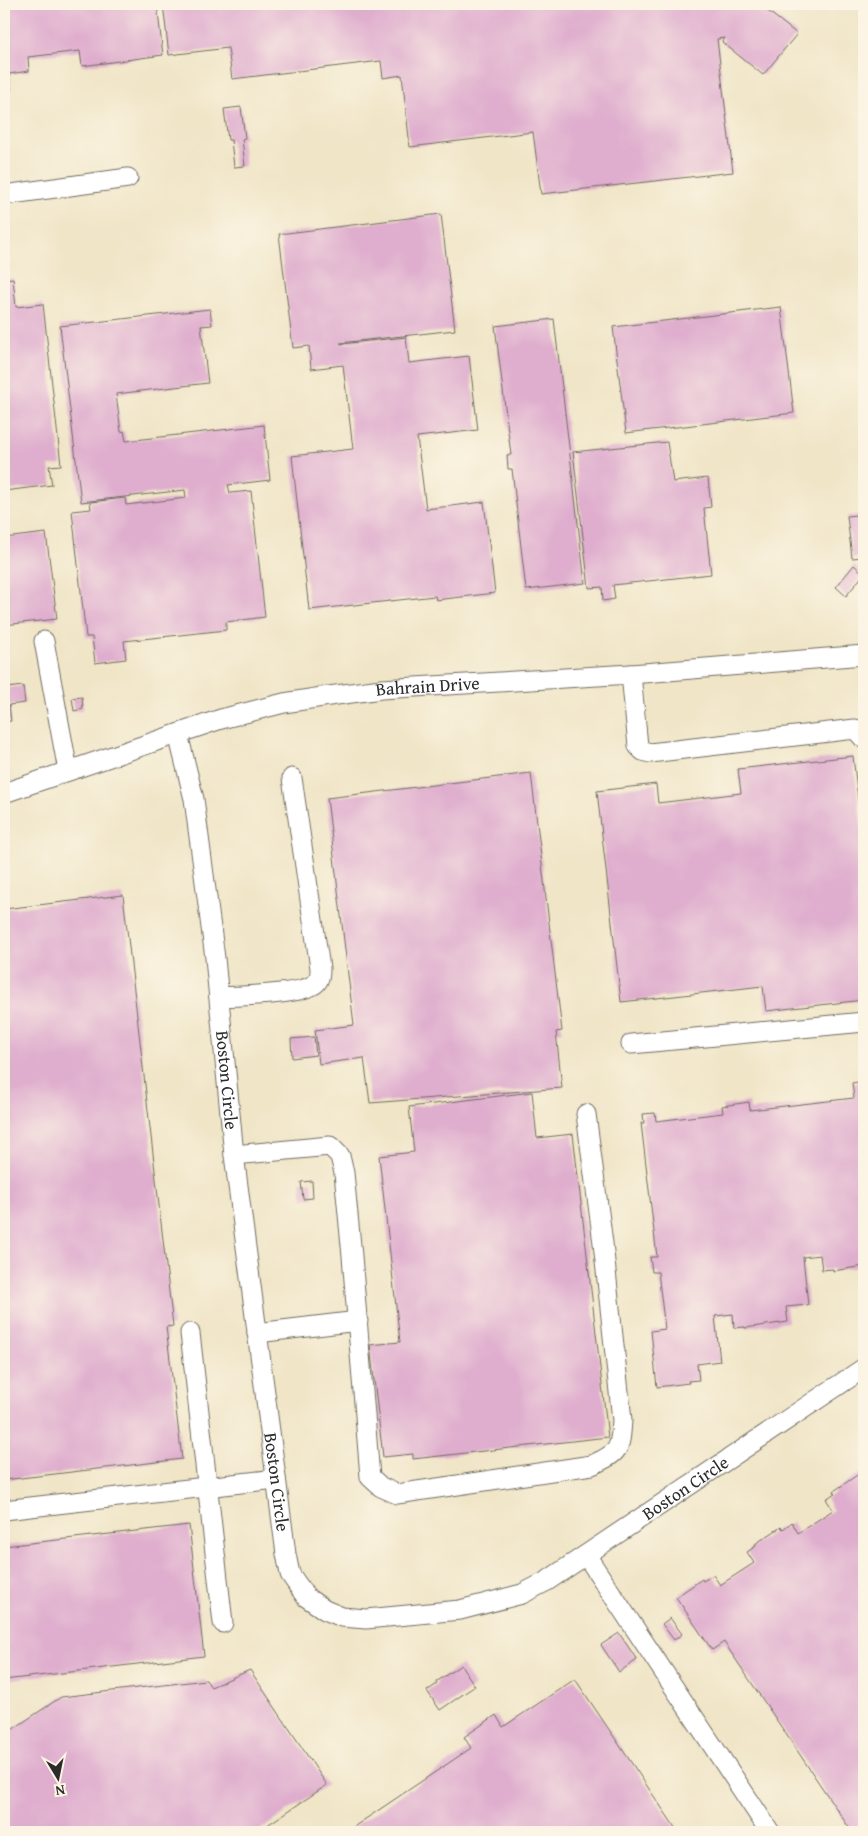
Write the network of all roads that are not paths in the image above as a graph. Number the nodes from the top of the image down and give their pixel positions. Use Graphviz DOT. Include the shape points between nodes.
graph roads {
  1 [pos="128,178"];
  2 [pos="4,195"];
  3 [pos="44,641"];
  4 [pos="864,655"];
  5 [pos="631,674"];
  6 [pos="178,734"];
  7 [pos="864,739"];
  8 [pos="68,771"];
  9 [pos="292,778"];
  10 [pos="4,793"];
  11 [pos="219,997"];
  12 [pos="864,1022"];
  13 [pos="631,1044"];
  14 [pos="586,1114"];
  15 [pos="234,1155"];
  16 [pos="358,1321"];
  17 [pos="190,1333"];
  18 [pos="257,1333"];
  19 [pos="864,1368"];
  20 [pos="276,1479"];
  21 [pos="207,1487"];
  22 [pos="4,1510"];
  23 [pos="586,1555"];
  24 [pos="223,1623"];
  25 [pos="770,1832"];
  1 -- 2 [label="lane"];
  3 -- 8 [label="lane"];
  4 -- 5 [label="lane, Bahrain Drive"];
  5 -- 6 [label="lane, Bahrain Drive" via="381,689 284,703"];
  5 -- 7 [label="lane" via="638,746 650,753 855,729"];
  6 -- 8 [label="lane, Bahrain Drive"];
  6 -- 11 [label="lane, Boston Circle" via="194,799"];
  8 -- 10 [label="lane, Bahrain Drive"];
  9 -- 11 [label="lane" via="319,977 316,983 297,991"];
  11 -- 15 [label="lane, Boston Circle"];
  12 -- 13 [label="lane"];
  14 -- 16 [label="lane" via="622,1420 621,1442 612,1456 592,1465 397,1494 381,1488 370,1476"];
  15 -- 16 [label="lane" via="330,1146 340,1156"];
  15 -- 18 [label="lane, Boston Circle"];
  16 -- 18 [label="lane"];
  17 -- 21 [label="lane"];
  18 -- 20 [label="lane, Boston Circle"];
  19 -- 23 [label="lane, Boston Circle"];
  20 -- 21 [label="lane"];
  20 -- 23 [label="lane, Boston Circle" via="290,1574 306,1597 342,1617 366,1619 460,1610 522,1594"];
  21 -- 22 [label="lane"];
  21 -- 24 [label="lane"];
  23 -- 25 [label="lane"];
}
